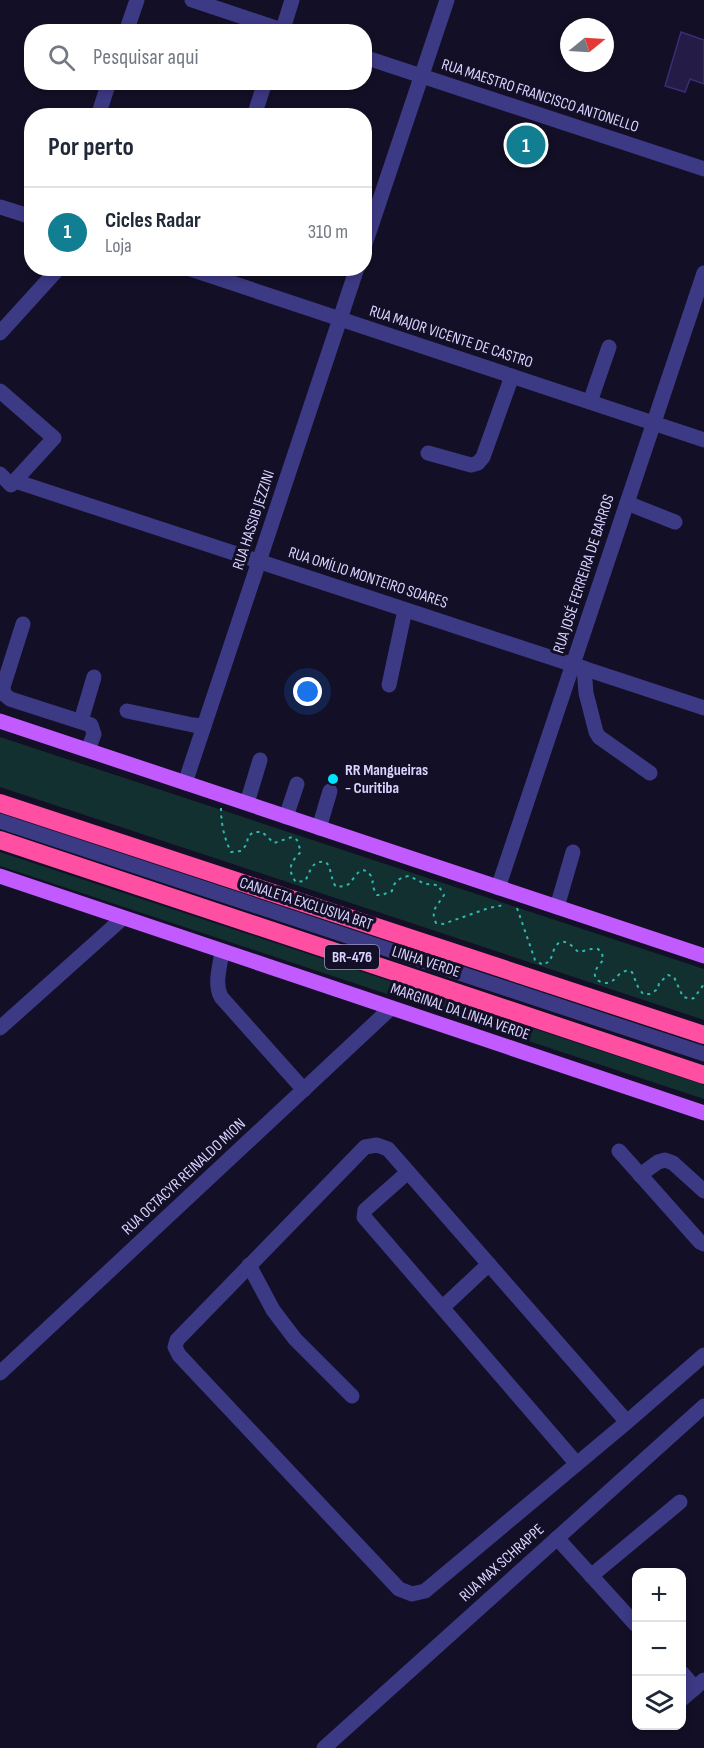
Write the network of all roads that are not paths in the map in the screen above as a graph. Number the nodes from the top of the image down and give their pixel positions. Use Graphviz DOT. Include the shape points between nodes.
graph roads {
  1 [pos="136,0"];
  2 [pos="192,0"];
  3 [pos="292,0"];
  4 [pos="447,0"];
  5 [pos="128,24"];
  6 [pos="263,24"];
  7 [pos="286,24"];
  8 [pos="372,60"];
  9 [pos="422,76"];
  10 [pos="106,90"];
  11 [pos="262,90"];
  12 [pos="101,108"];
  13 [pos="257,108"];
  14 [pos="704,169"];
  15 [pos="0,207"];
  16 [pos="24,214"];
  17 [pos="372,223"];
  18 [pos="704,273"];
  19 [pos="52,276"];
  20 [pos="217,276"];
  21 [pos="354,276"];
  22 [pos="340,319"];
  23 [pos="0,333"];
  24 [pos="609,347"];
  25 [pos="512,376"];
  26 [pos="0,391"];
  27 [pos="590,402"];
  28 [pos="654,423"];
  29 [pos="704,440"];
  30 [pos="428,453"];
  31 [pos="0,474"];
  32 [pos="18,482"];
  33 [pos="627,503"];
  34 [pos="675,522"];
  35 [pos="259,561"];
  36 [pos="405,610"];
  37 [pos="23,624"];
  38 [pos="578,667"];
  39 [pos="94,677"];
  40 [pos="389,685"];
  41 [pos="704,708"];
  42 [pos="127,711"];
  43 [pos="0,721"];
  44 [pos="81,721"];
  45 [pos="204,726"];
  46 [pos="88,750"];
  47 [pos="260,760"];
  48 [pos="650,773"];
  49 [pos="185,783"];
  50 [pos="297,784"];
  51 [pos="330,791"];
  52 [pos="0,803"];
  53 [pos="247,803"];
  54 [pos="286,817"];
  55 [pos="0,822"];
  56 [pos="319,828"];
  57 [pos="0,840"];
  58 [pos="573,852"];
  59 [pos="0,876"];
  60 [pos="498,888"];
  61 [pos="557,907"];
  62 [pos="123,918"];
  63 [pos="222,951"];
  64 [pos="704,956"];
  65 [pos="391,1008"];
  66 [pos="0,1028"];
  67 [pos="704,1035"];
  68 [pos="704,1054"];
  69 [pos="704,1075"];
  70 [pos="304,1090"];
  71 [pos="704,1113"];
  72 [pos="619,1151"];
  73 [pos="408,1172"];
  74 [pos="640,1175"];
  75 [pos="704,1191"];
  76 [pos="704,1244"];
  77 [pos="489,1264"];
  78 [pos="249,1265"];
  79 [pos="442,1307"];
  80 [pos="704,1355"];
  81 [pos="0,1373"];
  82 [pos="352,1396"];
  83 [pos="704,1406"];
  84 [pos="627,1422"];
  85 [pos="577,1464"];
  86 [pos="680,1502"];
  87 [pos="556,1538"];
  88 [pos="591,1576"];
  89 [pos="633,1622"];
  90 [pos="685,1676"];
  91 [pos="699,1684"];
  92 [pos="686,1696"];
  93 [pos="324,1748"];
  1 -- 5 [label="street"];
  2 -- 6 [label="street"];
  3 -- 7 [label="street"];
  4 -- 9 [label="street"];
  8 -- 9 [label="street, RUA MAESTRO FRANCISCO ANTONELLO"];
  9 -- 14 [label="street, RUA MAESTRO FRANCISCO ANTONELLO"];
  9 -- 17 [label="street"];
  10 -- 12 [label="street"];
  11 -- 13 [label="street"];
  15 -- 16 [label="street"];
  18 -- 28 [label="street, RUA JOSÉ FERREIRA DE BARROS"];
  19 -- 23 [label="street"];
  20 -- 22 [label="street, RUA MAJOR VICENTE DE CASTRO"];
  21 -- 22 [label="street, RUA HASSIB JEZZINI"];
  22 -- 25 [label="street, RUA MAJOR VICENTE DE CASTRO"];
  22 -- 35 [label="street, RUA HASSIB JEZZINI"];
  24 -- 27 [label="street"];
  25 -- 27 [label="street, RUA MAJOR VICENTE DE CASTRO"];
  25 -- 30 [label="street" via="478,463 471,465"];
  26 -- 32 [label="street" via="54,438"];
  27 -- 28 [label="street, RUA MAJOR VICENTE DE CASTRO"];
  28 -- 29 [label="street, RUA MAJOR VICENTE DE CASTRO"];
  28 -- 33 [label="street, RUA JOSÉ FERREIRA DE BARROS"];
  31 -- 32 [label="street, RUA OMÍLIO MONTEIRO SOARES" via="11,485"];
  32 -- 35 [label="street, RUA OMÍLIO MONTEIRO SOARES"];
  33 -- 34 [label="street"];
  33 -- 38 [label="street, RUA JOSÉ FERREIRA DE BARROS"];
  35 -- 36 [label="street, RUA OMÍLIO MONTEIRO SOARES"];
  35 -- 45 [label="street, RUA HASSIB JEZZINI"];
  36 -- 38 [label="street, RUA OMÍLIO MONTEIRO SOARES"];
  36 -- 40 [label="street"];
  37 -- 44 [label="street" via="4,694"];
  38 -- 41 [label="street, RUA OMÍLIO MONTEIRO SOARES"];
  38 -- 48 [label="street" via="599,737"];
  38 -- 60 [label="street, RUA JOSÉ FERREIRA DE BARROS"];
  39 -- 44 [label="street"];
  42 -- 45 [label="street"];
  43 -- 46 [label="main road"];
  44 -- 46 [label="street" via="93,728"];
  45 -- 49 [label="street, RUA HASSIB JEZZINI"];
  46 -- 49 [label="main road"];
  47 -- 53 [label="street"];
  49 -- 53 [label="main road"];
  50 -- 54 [label="street"];
  51 -- 56 [label="street"];
  52 -- 67 [label="highway, LINHA VERDE / BR-476"];
  53 -- 54 [label="main road"];
  54 -- 56 [label="main road"];
  55 -- 68 [label="street, CANALETA EXCLUSIVA BRT"];
  56 -- 60 [label="main road"];
  57 -- 69 [label="highway, LINHA VERDE / BR-476"];
  58 -- 61 [label="street"];
  59 -- 62 [label="main road, MARGINAL DA LINHA VERDE"];
  60 -- 61 [label="main road"];
  61 -- 64 [label="main road"];
  62 -- 63 [label="main road, MARGINAL DA LINHA VERDE"];
  62 -- 66 [label="street"];
  63 -- 65 [label="main road, MARGINAL DA LINHA VERDE"];
  63 -- 70 [label="street" via="217,981 221,998"];
  65 -- 70 [label="street, RUA OCTACYR REINALDO MION"];
  65 -- 71 [label="main road, MARGINAL DA LINHA VERDE"];
  70 -- 81 [label="street, RUA OCTACYR REINALDO MION"];
  72 -- 74 [label="street"];
  73 -- 77 [label="street"];
  73 -- 78 [label="street" via="388,1149 377,1145 365,1147"];
  73 -- 79 [label="street" via="365,1210 364,1218"];
  74 -- 75 [label="street" via="665,1160"];
  74 -- 76 [label="street"];
  77 -- 79 [label="street"];
  77 -- 84 [label="street"];
  78 -- 82 [label="street" via="273,1310 295,1339"];
  78 -- 85 [label="street" via="177,1340 175,1347 399,1588 411,1594 425,1591"];
  79 -- 85 [label="street"];
  80 -- 84 [label="street"];
  83 -- 87 [label="street, RUA MAX SCHRAPPE"];
  84 -- 85 [label="street"];
  86 -- 88 [label="street"];
  87 -- 88 [label="street"];
  87 -- 93 [label="street, RUA MAX SCHRAPPE"];
  88 -- 89 [label="street"];
  90 -- 91 [label="street"];
  91 -- 92 [label="street"];
}
